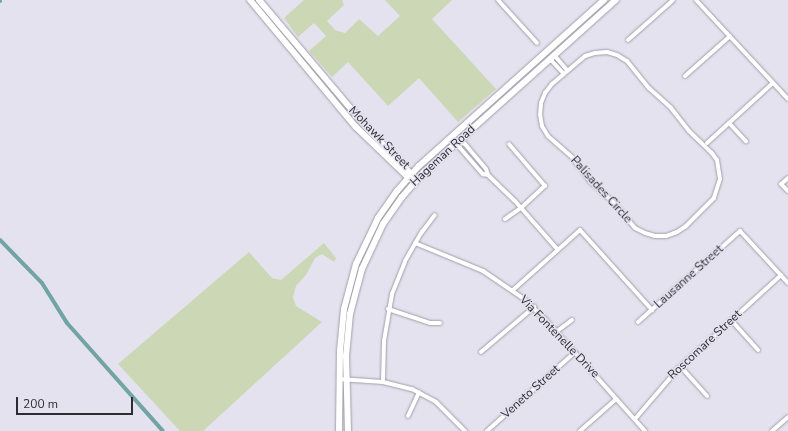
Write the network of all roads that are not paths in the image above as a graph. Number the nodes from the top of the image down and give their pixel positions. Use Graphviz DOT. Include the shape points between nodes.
graph roads {
  1 [pos="250,0"];
  2 [pos="259,0"];
  3 [pos="498,0"];
  4 [pos="604,0"];
  5 [pos="616,0"];
  6 [pos="673,0"];
  7 [pos="696,0"];
  8 [pos="576,25"];
  9 [pos="730,36"];
  10 [pos="628,40"];
  11 [pos="537,42"];
  12 [pos="552,57"];
  13 [pos="562,64"];
  14 [pos="558,68"];
  15 [pos="567,70"];
  16 [pos="563,73"];
  17 [pos="685,76"];
  18 [pos="773,83"];
  19 [pos="788,100"];
  20 [pos="485,108"];
  21 [pos="729,123"];
  22 [pos="746,141"];
  23 [pos="458,142"];
  24 [pos="707,143"];
  25 [pos="508,144"];
  26 [pos="410,175"];
  27 [pos="788,178"];
  28 [pos="415,181"];
  29 [pos="788,191"];
  30 [pos="521,208"];
  31 [pos="435,215"];
  32 [pos="505,219"];
  33 [pos="415,243"];
  34 [pos="558,250"];
  35 [pos="781,275"];
  36 [pos="788,283"];
  37 [pos="513,290"];
  38 [pos="534,307"];
  39 [pos="388,309"];
  40 [pos="652,310"];
  41 [pos="572,320"];
  42 [pos="732,321"];
  43 [pos="638,322"];
  44 [pos="440,323"];
  45 [pos="556,332"];
  46 [pos="758,350"];
  47 [pos="481,352"];
  48 [pos="575,352"];
  49 [pos="681,367"];
  50 [pos="340,379"];
  51 [pos="348,380"];
  52 [pos="383,382"];
  53 [pos="419,392"];
  54 [pos="707,396"];
  55 [pos="616,399"];
  56 [pos="408,416"];
  57 [pos="788,417"];
  58 [pos="635,419"];
  59 [pos="339,431"];
  60 [pos="348,431"];
  61 [pos="465,431"];
  62 [pos="487,431"];
  63 [pos="580,431"];
  64 [pos="645,431"];
  65 [pos="772,431"];
  1 -- 26 [label="main road, Mohawk Street" via="356,127"];
  2 -- 26 [label="main road, Mohawk Street"];
  3 -- 11 [label="street"];
  4 -- 8 [label="main road, Hageman Road"];
  5 -- 12 [label="main road, Hageman Road"];
  6 -- 10 [label="street"];
  7 -- 9 [label="street"];
  8 -- 12 [label="main road" via="574,32 554,51"];
  8 -- 20 [label="main road, Hageman Road"];
  9 -- 17 [label="street"];
  9 -- 18 [label="street"];
  12 -- 13 [label="street"];
  12 -- 14 [label="street"];
  12 -- 23 [label="main road, Hageman Road"];
  13 -- 14 [label="street"];
  13 -- 15 [label="street"];
  14 -- 16 [label="street"];
  15 -- 16 [label="street, Palisades Circle"];
  15 -- 16 [label="street, Palisades Circle" via="584,56 595,52 617,55 627,61 649,88 711,152 720,169 719,189 708,206 686,226 666,236 650,235 635,228 613,202 590,182 572,158 548,136 542,126 541,103 545,93"];
  18 -- 19 [label="street"];
  18 -- 21 [label="street"];
  20 -- 23 [label="main road" via="478,119 458,137"];
  20 -- 26 [label="main road, Hageman Road"];
  21 -- 22 [label="street"];
  21 -- 24 [label="street"];
  23 -- 28 [label="main road, Hageman Road"];
  23 -- 30 [label="street" via="465,144 488,175"];
  25 -- 30 [label="street" via="546,186"];
  26 -- 28 [label="main road, Mohawk Street"];
  26 -- 50 [label="main road, Hageman Road" via="378,218 356,264 342,323"];
  27 -- 29 [label="street" via="781,184"];
  28 -- 51 [label="main road, Hageman Road" via="384,224 369,251 357,284 348,329"];
  30 -- 32 [label="street"];
  30 -- 34 [label="street"];
  31 -- 33 [label="street"];
  33 -- 37 [label="street, Via Fontenelle Drive" via="483,271"];
  33 -- 39 [label="street" via="400,272"];
  34 -- 37 [label="street"];
  34 -- 40 [label="street" via="580,230"];
  35 -- 36 [label="street"];
  35 -- 40 [label="street, Lausanne Street" via="740,231"];
  35 -- 42 [label="street, Roscomare Street"];
  37 -- 38 [label="street, Via Fontenelle Drive"];
  38 -- 45 [label="street, Via Fontenelle Drive"];
  38 -- 47 [label="street"];
  39 -- 44 [label="street" via="430,323"];
  39 -- 52 [label="street"];
  40 -- 43 [label="street, Lausanne Street"];
  41 -- 45 [label="street"];
  42 -- 46 [label="street"];
  42 -- 49 [label="street, Roscomare Street"];
  45 -- 48 [label="street, Via Fontenelle Drive"];
  48 -- 55 [label="street, Via Fontenelle Drive"];
  48 -- 62 [label="street, Veneto Street"];
  49 -- 54 [label="street"];
  49 -- 58 [label="street, Roscomare Street"];
  50 -- 51 [label="street"];
  50 -- 59 [label="main road, Hageman Road"];
  51 -- 52 [label="street"];
  51 -- 60 [label="main road, Hageman Road"];
  52 -- 53 [label="street"];
  53 -- 56 [label="street"];
  53 -- 61 [label="street" via="444,409"];
  55 -- 58 [label="street, Via Fontenelle Drive"];
  55 -- 63 [label="street"];
  57 -- 65 [label="street"];
  58 -- 64 [label="street, Via Fontenelle Drive"];
}
